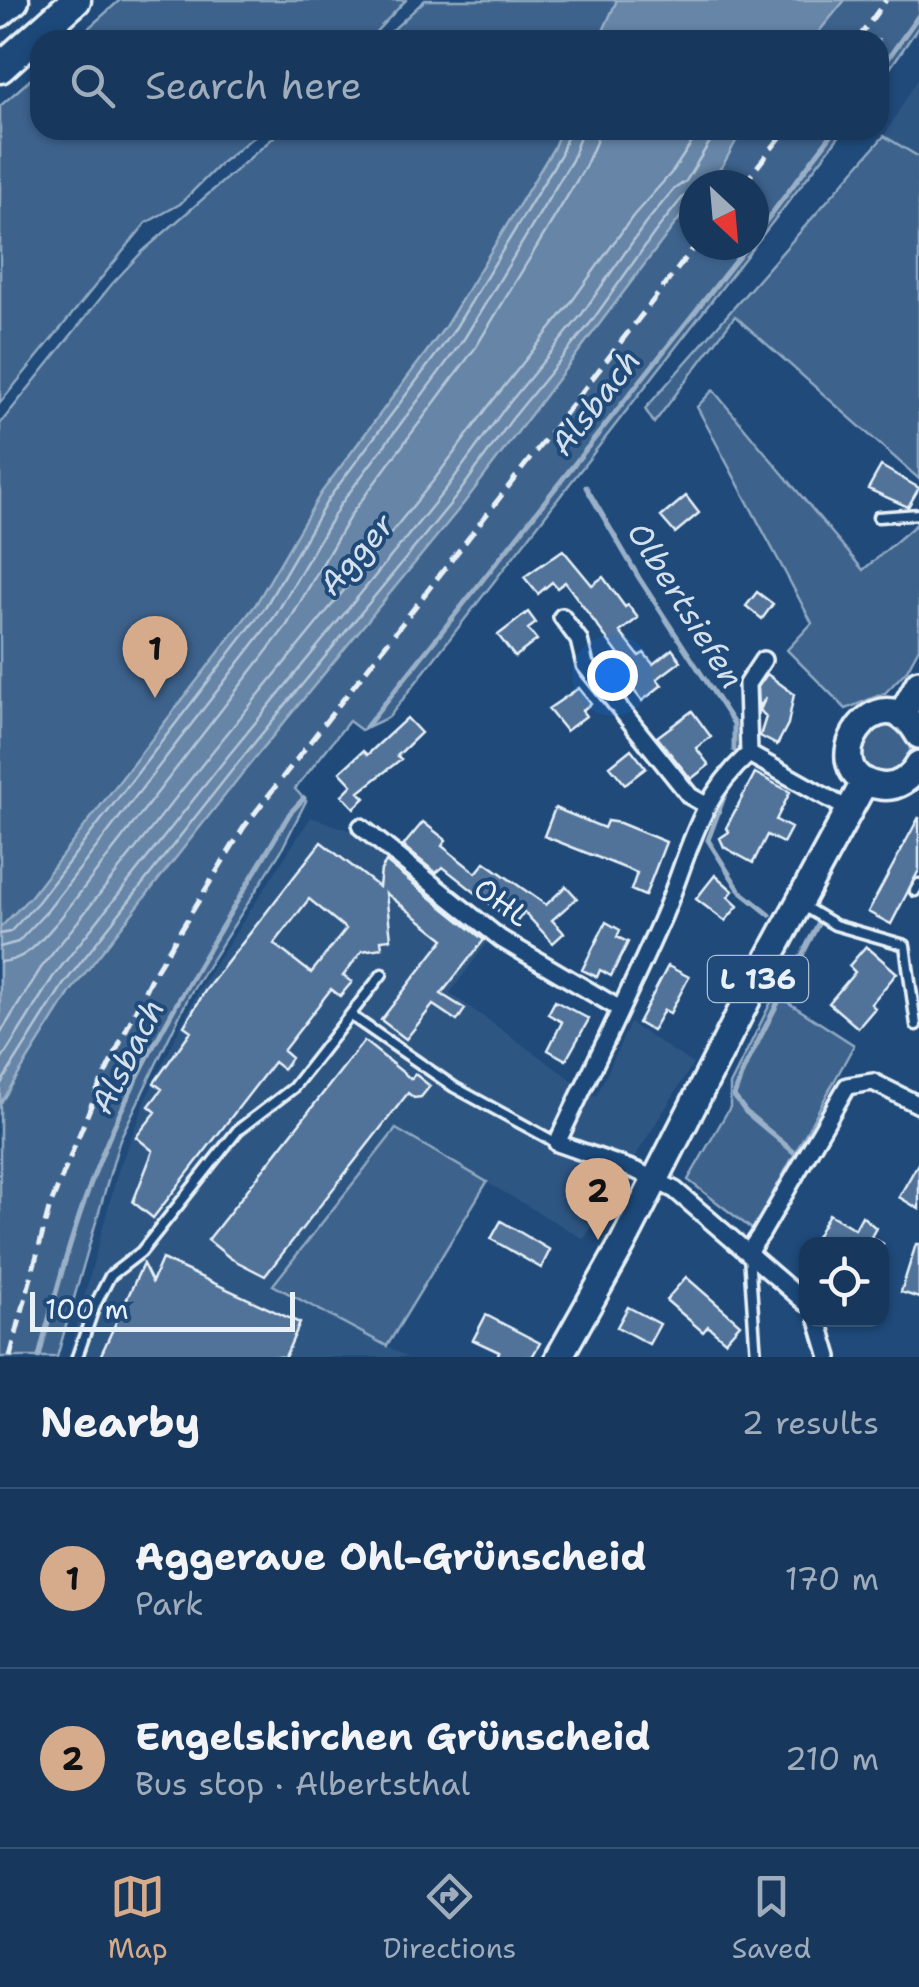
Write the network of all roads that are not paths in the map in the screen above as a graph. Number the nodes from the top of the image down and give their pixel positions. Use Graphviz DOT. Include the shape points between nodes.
graph roads {
  1 [pos="14,0"];
  2 [pos="76,0"];
  3 [pos="0,12"];
  4 [pos="42,30"];
  5 [pos="30,41"];
  6 [pos="0,68"];
  7 [pos="919,514"];
  8 [pos="878,517"];
  9 [pos="562,617"];
  10 [pos="763,660"];
  11 [pos="919,683"];
  12 [pos="901,716"];
  13 [pos="919,735"];
  14 [pos="749,754"];
  15 [pos="918,768"];
  16 [pos="866,781"];
  17 [pos="706,806"];
  18 [pos="851,811"];
  19 [pos="361,827"];
  20 [pos="799,904"];
  21 [pos="382,974"];
  22 [pos="620,1009"];
  23 [pos="350,1015"];
  24 [pos="916,1025"];
  25 [pos="919,1105"];
  26 [pos="558,1143"];
  27 [pos="656,1180"];
  28 [pos="749,1250"];
  29 [pos="799,1296"];
  30 [pos="820,1327"];
  31 [pos="77,1357"];
  32 [pos="559,1357"];
  33 [pos="756,1357"];
  34 [pos="829,1357"];
  1 -- 3 [label="highway"];
  2 -- 4 [label="highway"];
  5 -- 6 [label="highway"];
  7 -- 8 [label="lane"];
  9 -- 17 [label="street" via="579,640 585,665 690,796"];
  10 -- 14 [label="street" via="748,684"];
  11 -- 12 [label="main road"];
  12 -- 13 [label="main road"];
  12 -- 16 [label="main road" via="869,717 853,732 852,764"];
  14 -- 17 [label="street" via="723,776"];
  14 -- 18 [label="street"];
  15 -- 16 [label="main road" via="894,786"];
  16 -- 18 [label="main road, L 136"];
  17 -- 22 [label="street"];
  18 -- 20 [label="main road, L 136"];
  19 -- 22 [label="street, OHL" via="501,939"];
  20 -- 24 [label="lane" via="835,925 904,945"];
  20 -- 27 [label="main road, L 136"];
  21 -- 23 [label="lane"];
  22 -- 26 [label="street"];
  23 -- 26 [label="lane" via="454,1087"];
  23 -- 31 [label="lane" via="293,1088 238,1130 140,1252 110,1276"];
  25 -- 28 [label="street" via="873,1082 847,1086"];
  26 -- 27 [label="street"];
  27 -- 28 [label="street"];
  27 -- 32 [label="main road, L 136"];
  28 -- 29 [label="street"];
  28 -- 33 [label="lane"];
  30 -- 34 [label="street"];
}
